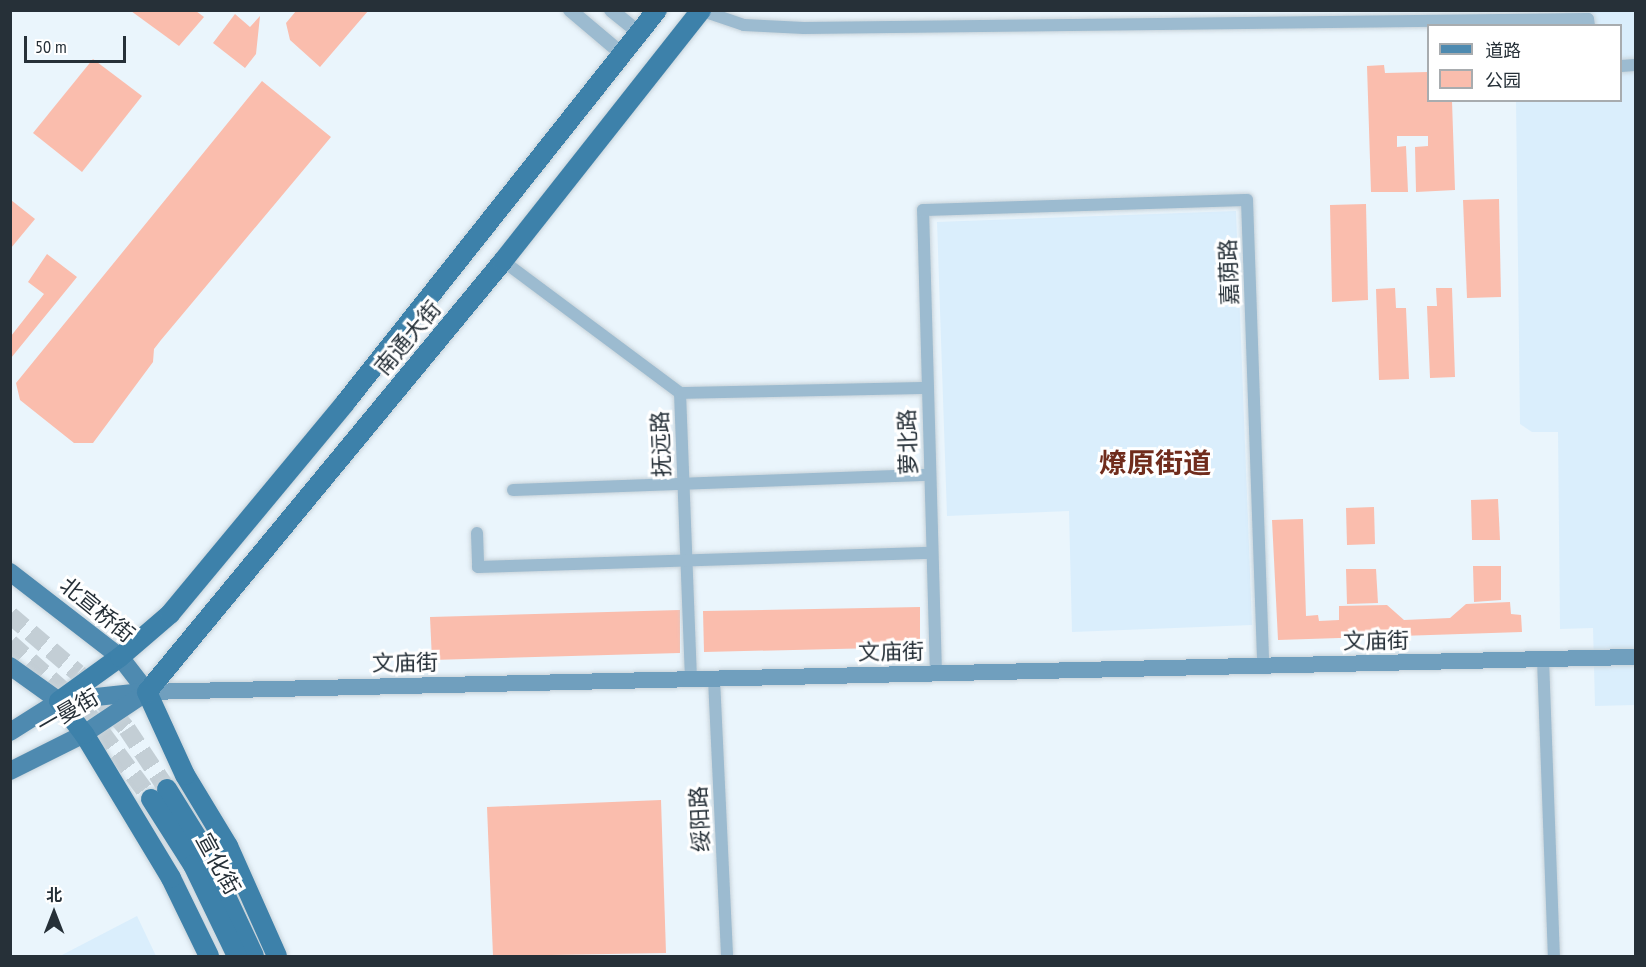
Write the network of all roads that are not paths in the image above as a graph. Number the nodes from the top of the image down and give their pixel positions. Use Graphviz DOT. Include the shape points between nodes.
graph roads {
  1 [pos="570,10"];
  2 [pos="611,10"];
  3 [pos="657,10"];
  4 [pos="701,11"];
  5 [pos="1588,18"];
  6 [pos="639,33"];
  7 [pos="622,54"];
  8 [pos="923,210"];
  9 [pos="503,261"];
  10 [pos="928,388"];
  11 [pos="681,393"];
  12 [pos="930,475"];
  13 [pos="684,483"];
  14 [pos="513,490"];
  15 [pos="477,533"];
  16 [pos="932,553"];
  17 [pos="686,560"];
  18 [pos="10,572"];
  19 [pos="120,657"];
  20 [pos="1635,657"];
  21 [pos="1543,659"];
  22 [pos="10,666"];
  23 [pos="1263,666"];
  24 [pos="936,674"];
  25 [pos="691,679"];
  26 [pos="714,679"];
  27 [pos="147,692"];
  28 [pos="59,701"];
  29 [pos="10,732"];
  30 [pos="84,734"];
  31 [pos="10,771"];
  32 [pos="209,957"];
  33 [pos="237,957"];
  34 [pos="254,957"];
  35 [pos="276,957"];
  36 [pos="727,957"];
  37 [pos="1554,957"];
  1 -- 7 [label="street"];
  2 -- 6 [label="street"];
  3 -- 6 [label="highway, 南通大街"];
  4 -- 5 [label="street" via="744,25 804,28"];
  4 -- 9 [label="highway, 南通大街"];
  6 -- 7 [label="highway, 南通大街"];
  7 -- 19 [label="highway, 南通大街" via="315,440 170,614"];
  8 -- 10 [label="street, 萝北路"];
  8 -- 23 [label="street, 嘉荫路" via="1247,201"];
  9 -- 11 [label="street, 抚远路"];
  9 -- 27 [label="highway, 南通大街"];
  10 -- 11 [label="street"];
  10 -- 12 [label="street, 萝北路"];
  11 -- 13 [label="street, 抚远路"];
  12 -- 13 [label="street"];
  12 -- 16 [label="street, 萝北路"];
  13 -- 14 [label="street"];
  13 -- 17 [label="street, 抚远路"];
  15 -- 17 [label="street" via="478,567"];
  16 -- 17 [label="street"];
  16 -- 24 [label="street, 萝北路"];
  17 -- 25 [label="street, 抚远路"];
  18 -- 19 [label="main road, 北宣桥街"];
  19 -- 27 [label="main road, 北宣桥街"];
  19 -- 28 [label="highway, 一曼街"];
  20 -- 21 [label="main road, 文庙街"];
  21 -- 23 [label="main road, 文庙街"];
  21 -- 37 [label="street"];
  22 -- 28 [label="main road"];
  23 -- 24 [label="main road, 文庙街"];
  24 -- 26 [label="main road, 文庙街"];
  25 -- 26 [label="main road, 文庙街"];
  25 -- 27 [label="main road, 文庙街"];
  26 -- 36 [label="street, 绥阳路"];
  27 -- 28 [label="main road"];
  27 -- 30 [label="main road, 一曼街"];
  27 -- 35 [label="highway" via="185,775 228,846"];
  28 -- 29 [label="main road, 一曼街"];
  28 -- 30 [label="highway"];
  30 -- 31 [label="main road, 一曼街"];
  30 -- 32 [label="highway" via="171,878"];
  33 -- 34 [label="highway, 宣化街" via="159,794 203,847"];
}
